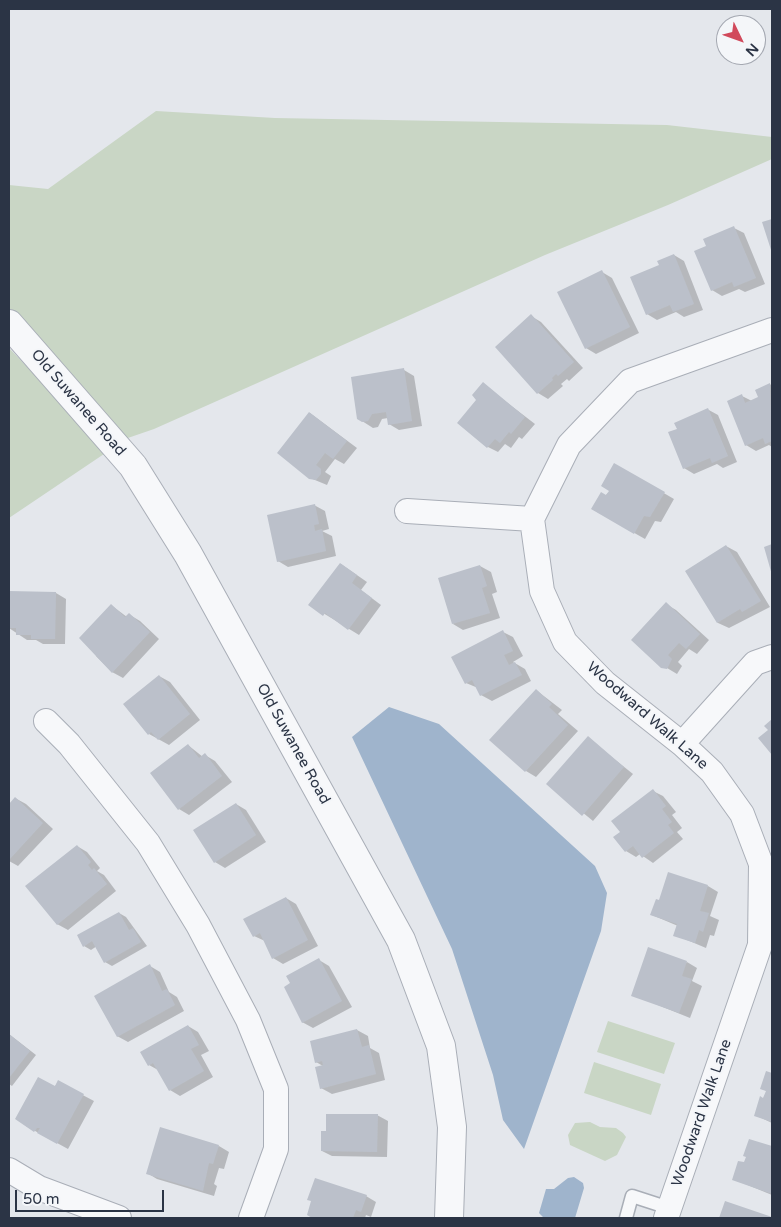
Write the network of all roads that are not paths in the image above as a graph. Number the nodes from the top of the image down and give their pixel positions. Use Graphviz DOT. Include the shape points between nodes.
graph roads {
  1 [pos="9,324"];
  2 [pos="772,330"];
  3 [pos="407,511"];
  4 [pos="532,519"];
  5 [pos="772,656"];
  6 [pos="46,721"];
  7 [pos="682,744"];
  8 [pos="766,946"];
  9 [pos="9,1170"];
  10 [pos="667,1213"];
  11 [pos="119,1218"];
  12 [pos="251,1218"];
  13 [pos="449,1218"];
  14 [pos="626,1218"];
  1 -- 13 [label="street, Old Suwanee Road" via="133,466 188,554 401,940 441,1046 452,1127"];
  2 -- 4 [label="street" via="630,381 569,445"];
  3 -- 4 [label="street"];
  4 -- 7 [label="street, Woodward Walk Lane" via="542,591 564,642 605,683"];
  5 -- 7 [label="street" via="755,663"];
  6 -- 12 [label="street" via="148,843 198,925 248,1020 276,1089 276,1149"];
  7 -- 8 [label="street, Woodward Walk Lane" via="712,772 742,814 761,864"];
  8 -- 10 [label="street, Woodward Walk Lane"];
  9 -- 11 [label="street" via="39,1188"];
  10 -- 14 [label="lane" via="632,1196"];
}
